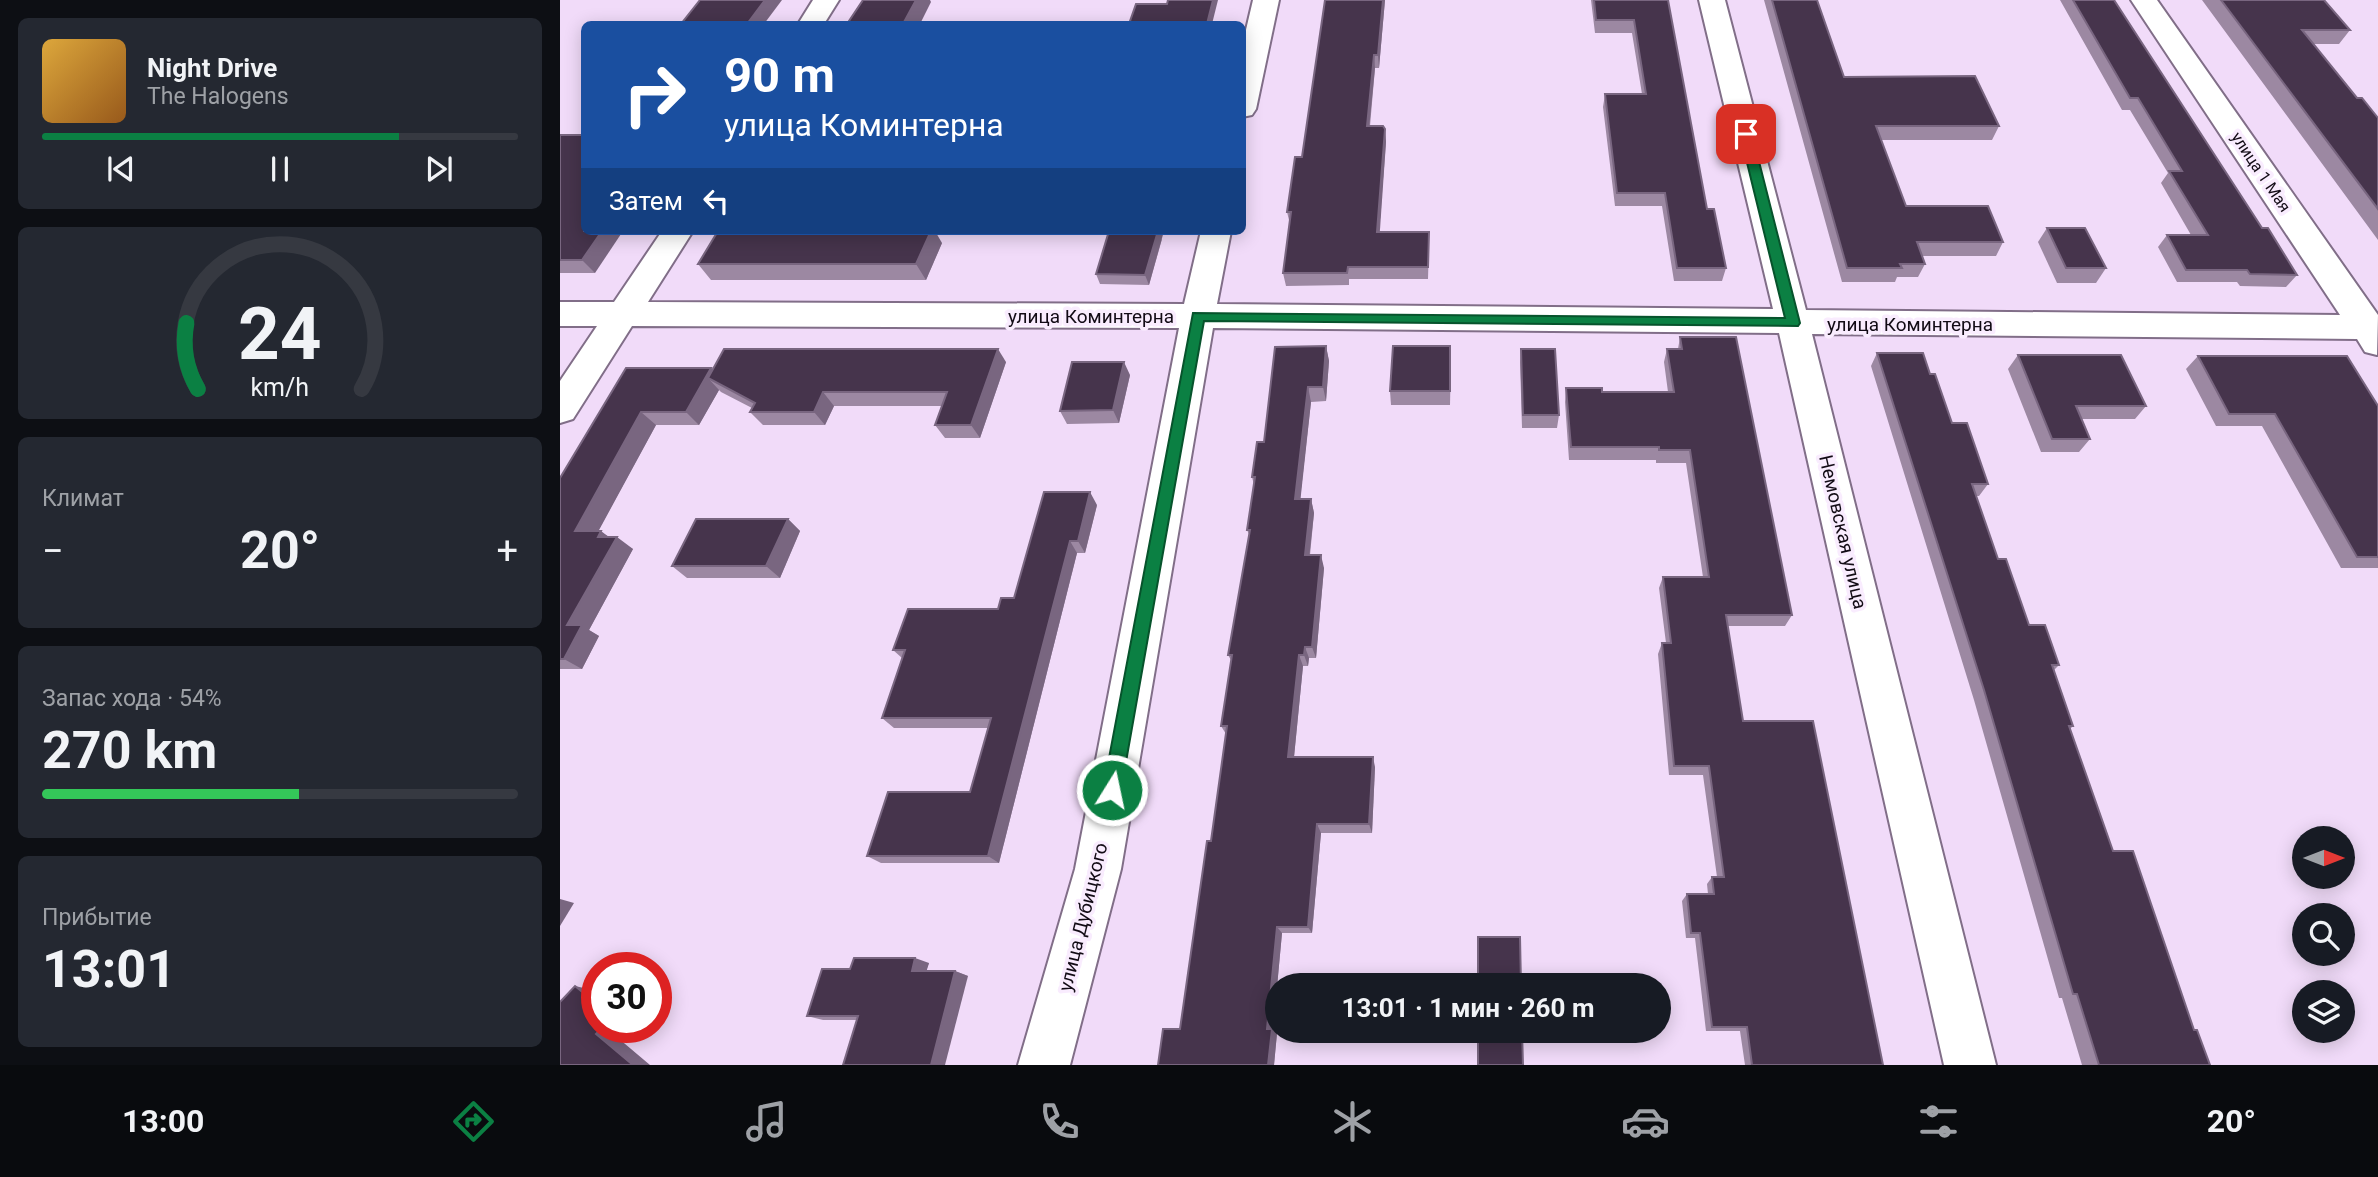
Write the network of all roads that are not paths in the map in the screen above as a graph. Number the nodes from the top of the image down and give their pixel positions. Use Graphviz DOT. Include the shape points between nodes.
graph roads {
  1 [pos="827,0"];
  2 [pos="1266,0"];
  3 [pos="1712,0"];
  4 [pos="2144,0"];
  5 [pos="813,21"];
  6 [pos="1246,91"];
  7 [pos="675,235"];
  8 [pos="1215,235"];
  9 [pos="560,314"];
  10 [pos="625,314"];
  11 [pos="1198,316"];
  12 [pos="1793,323"];
  13 [pos="2374,332"];
  14 [pos="560,408"];
  15 [pos="1044,1065"];
  16 [pos="1970,1065"];
  1 -- 5 [label="street"];
  2 -- 6 [label="street"];
  3 -- 12 [label="street, Немовская улица"];
  4 -- 13 [label="street, улица 1 Мая"];
  7 -- 10 [label="street"];
  8 -- 11 [label="street, улица Дубицкого"];
  9 -- 10 [label="street, улица Коминтерна"];
  10 -- 11 [label="street, улица Коминтерна"];
  10 -- 14 [label="street"];
  11 -- 12 [label="street, улица Коминтерна"];
  11 -- 15 [label="street, улица Дубицкого" via="1098,869"];
  12 -- 13 [label="street, улица Коминтерна"];
  12 -- 16 [label="street, Немовская улица"];
}
